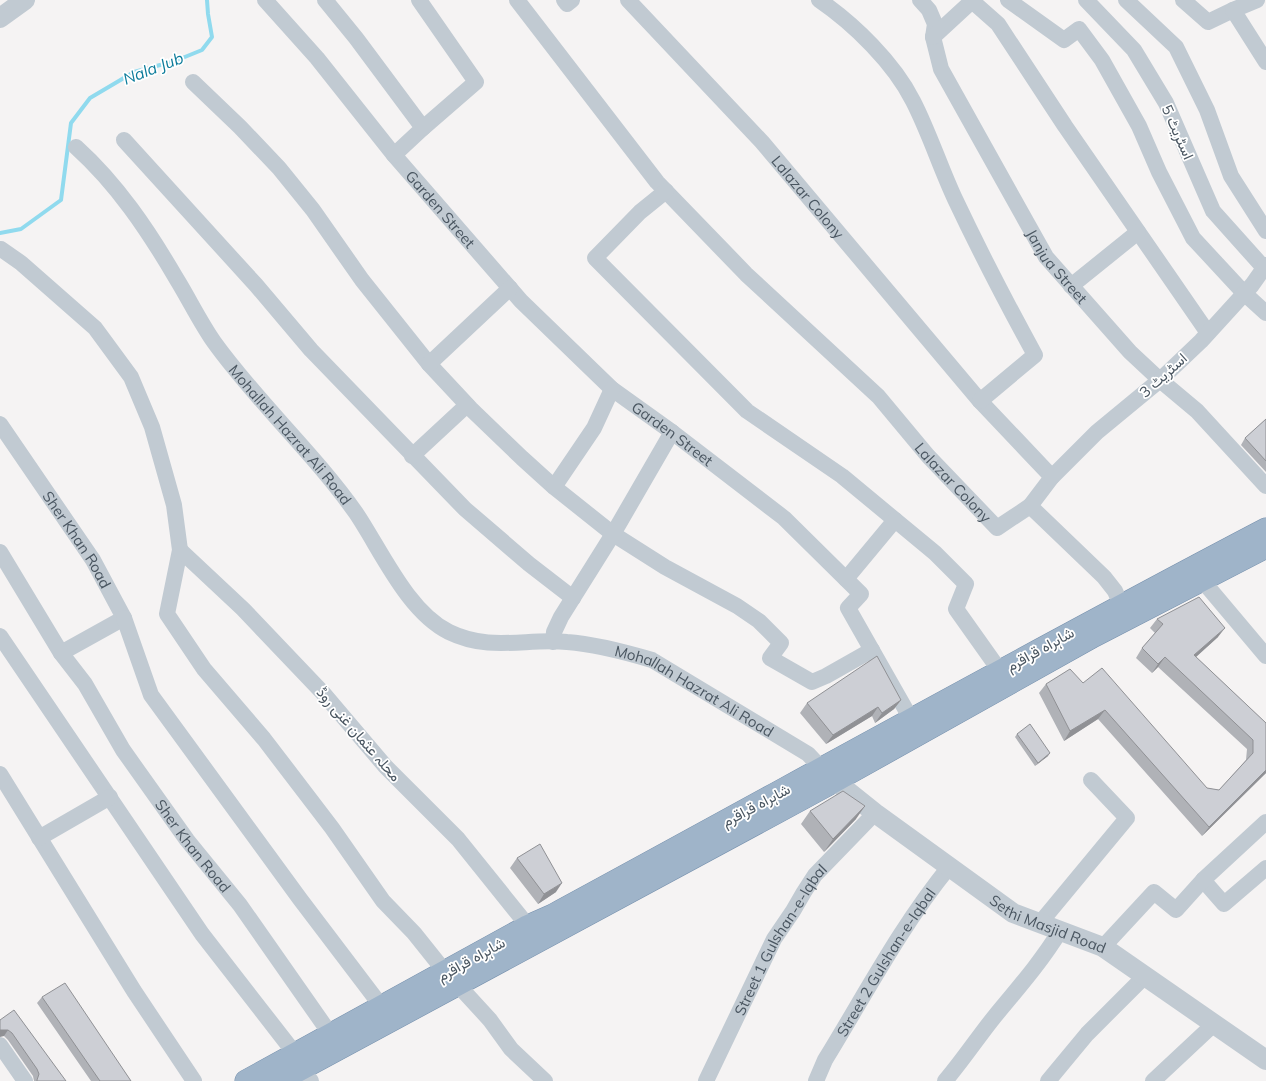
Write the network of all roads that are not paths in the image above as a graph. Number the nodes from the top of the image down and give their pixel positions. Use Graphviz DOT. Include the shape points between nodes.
graph roads {
  1 [pos="25,0"];
  2 [pos="266,0"];
  3 [pos="325,0"];
  4 [pos="418,0"];
  5 [pos="517,0"];
  6 [pos="564,0"];
  7 [pos="572,0"];
  8 [pos="628,0"];
  9 [pos="819,0"];
  10 [pos="920,0"];
  11 [pos="1008,0"];
  12 [pos="1086,0"];
  13 [pos="1126,0"];
  14 [pos="1183,0"];
  15 [pos="1258,0"];
  16 [pos="1233,10"];
  17 [pos="0,18"];
  18 [pos="933,37"];
  19 [pos="1266,62"];
  20 [pos="193,82"];
  21 [pos="423,128"];
  22 [pos="124,140"];
  23 [pos="76,147"];
  24 [pos="394,155"];
  25 [pos="666,191"];
  26 [pos="1266,231"];
  27 [pos="1138,232"];
  28 [pos="1,249"];
  29 [pos="1265,267"];
  30 [pos="1071,286"];
  31 [pos="510,288"];
  32 [pos="1244,293"];
  33 [pos="1266,313"];
  34 [pos="1208,333"];
  35 [pos="429,364"];
  36 [pos="1160,380"];
  37 [pos="612,389"];
  38 [pos="980,401"];
  39 [pos="467,405"];
  40 [pos="0,424"];
  41 [pos="672,432"];
  42 [pos="412,456"];
  43 [pos="1052,477"];
  44 [pos="1266,486"];
  45 [pos="554,487"];
  46 [pos="1030,506"];
  47 [pos="895,520"];
  48 [pos="1266,529"];
  49 [pos="613,534"];
  50 [pos="1266,547"];
  51 [pos="180,550"];
  52 [pos="0,552"];
  53 [pos="846,579"];
  54 [pos="1202,580"];
  55 [pos="1177,593"];
  56 [pos="573,598"];
  57 [pos="1121,605"];
  58 [pos="124,618"];
  59 [pos="0,636"];
  60 [pos="553,642"];
  61 [pos="1063,645"];
  62 [pos="872,650"];
  63 [pos="61,653"];
  64 [pos="1266,656"];
  65 [pos="1000,671"];
  66 [pos="970,705"];
  67 [pos="911,719"];
  68 [pos="0,774"];
  69 [pos="829,775"];
  70 [pos="1091,780"];
  71 [pos="110,797"];
  72 [pos="875,813"];
  73 [pos="1266,822"];
  74 [pos="39,838"];
  75 [pos="949,867"];
  76 [pos="1266,868"];
  77 [pos="1203,880"];
  78 [pos="1040,923"];
  79 [pos="528,926"];
  80 [pos="1060,931"];
  81 [pos="1103,947"];
  82 [pos="1145,976"];
  83 [pos="452,978"];
  84 [pos="382,1008"];
  85 [pos="1214,1024"];
  86 [pos="332,1035"];
  87 [pos="0,1045"];
  88 [pos="1266,1060"];
  89 [pos="303,1068"];
  90 [pos="25,1081"];
  91 [pos="194,1081"];
  92 [pos="246,1081"];
  93 [pos="279,1081"];
  94 [pos="545,1081"];
  95 [pos="706,1081"];
  96 [pos="816,1081"];
  97 [pos="945,1081"];
  98 [pos="1048,1081"];
  99 [pos="1153,1081"];
  1 -- 17 [label="street"];
  2 -- 24 [label="street, Garden Street" via="317,58"];
  3 -- 21 [label="street"];
  4 -- 21 [label="street" via="476,82"];
  5 -- 25 [label="street"];
  6 -- 7 [label="street" via="567,4"];
  8 -- 38 [label="street, Lalazar Colony" via="762,142"];
  9 -- 38 [label="street" via="839,14 887,62 913,100 955,199 1008,307 1035,355"];
  10 -- 18 [label="street, Janjua Street" via="929,10 935,24"];
  11 -- 32 [label="street" via="1064,40 1079,29 1102,60 1139,126 1158,172 1193,238"];
  12 -- 29 [label="street, اسٹریٹ 5" via="1134,50 1166,103 1214,211"];
  13 -- 26 [label="street" via="1176,47 1208,110 1231,176"];
  14 -- 16 [label="street" via="1208,22"];
  15 -- 16 [label="street"];
  16 -- 19 [label="street"];
  18 -- 27 [label="street" via="972,1 998,24 1064,126"];
  18 -- 30 [label="street, Janjua Street" via="941,69 961,106 1046,257"];
  20 -- 35 [label="street" via="279,168 314,210 362,280"];
  21 -- 24 [label="street"];
  22 -- 42 [label="street" via="256,285 311,350"];
  23 -- 60 [label="street, Mohallah Hazrat Ali Road" via="97,166 128,203 175,275 213,341 346,501 415,604 447,631 463,638 499,644"];
  24 -- 31 [label="street, Garden Street"];
  25 -- 46 [label="street, Lalazar Colony" via="746,274 878,396 928,456 997,528"];
  25 -- 47 [label="street" via="640,212 595,258 747,411 842,476"];
  27 -- 30 [label="street"];
  27 -- 34 [label="street"];
  28 -- 51 [label="street" via="21,263 95,328 131,377 156,441 174,505"];
  29 -- 32 [label="street, اسٹریٹ 3"];
  30 -- 36 [label="street, Janjua Street" via="1130,352"];
  31 -- 35 [label="street"];
  31 -- 37 [label="street, Garden Street"];
  32 -- 33 [label="street"];
  32 -- 34 [label="street, اسٹریٹ 3"];
  34 -- 36 [label="street, اسٹریٹ 3"];
  35 -- 39 [label="street"];
  36 -- 43 [label="street, اسٹریٹ 3" via="1097,432"];
  36 -- 44 [label="street, Janjua Street" via="1198,411"];
  37 -- 41 [label="street, Garden Street"];
  37 -- 45 [label="street" via="594,428"];
  38 -- 43 [label="street, Lalazar Colony"];
  39 -- 42 [label="street"];
  39 -- 45 [label="street"];
  40 -- 58 [label="street, Sher Khan Road" via="94,560"];
  41 -- 49 [label="street"];
  41 -- 53 [label="street, Garden Street" via="784,518"];
  42 -- 56 [label="street" via="465,509 528,564"];
  43 -- 46 [label="street, Lalazar Colony"];
  45 -- 49 [label="street"];
  46 -- 57 [label="street" via="1104,577 1115,591"];
  47 -- 53 [label="street"];
  47 -- 65 [label="street" via="935,553 966,584 956,609"];
  48 -- 57 [label="highway, شاہراہ قراقرم"];
  49 -- 56 [label="street"];
  49 -- 62 [label="street" via="759,621 781,642 770,658 812,682"];
  50 -- 54 [label="highway, شاہراہ قراقرم"];
  51 -- 79 [label="street, محلہ عثمان غنی روڈ" via="243,609 323,693 385,766 458,839"];
  51 -- 83 [label="street" via="167,614 204,669 264,739 332,828 383,901"];
  52 -- 63 [label="street, Sher Khan Road"];
  53 -- 62 [label="street, Garden Street" via="861,594 848,608"];
  54 -- 55 [label="highway, شاہراہ قراقرم"];
  54 -- 64 [label="street"];
  55 -- 61 [label="highway, شاہراہ قراقرم"];
  55 -- 66 [label="highway" via="1162,612 1079,661 1021,692 983,708"];
  56 -- 60 [label="street" via="554,632"];
  57 -- 61 [label="highway, شاہراہ قراقرم"];
  58 -- 63 [label="street"];
  58 -- 84 [label="street, Sher Khan Road" via="151,695"];
  59 -- 71 [label="street"];
  60 -- 69 [label="street, Mohallah Hazrat Ali Road" via="606,648 652,660 808,754"];
  61 -- 65 [label="highway, شاہراہ قراقرم"];
  61 -- 66 [label="highway, شاہراہ قراقرم"];
  62 -- 67 [label="street, Garden Street"];
  63 -- 86 [label="street, Sher Khan Road" via="85,684 123,750 187,840 240,905"];
  65 -- 67 [label="highway, شاہراہ قراقرم"];
  66 -- 69 [label="highway, شاہراہ قراقرم"];
  67 -- 69 [label="highway, شاہراہ قراقرم"];
  68 -- 74 [label="street"];
  69 -- 72 [label="street, Sethi Masjid Road"];
  69 -- 79 [label="highway, شاہراہ قراقرم"];
  69 -- 83 [label="highway, شاہراہ قراقرم"];
  70 -- 78 [label="street" via="1127,818"];
  71 -- 74 [label="street"];
  71 -- 89 [label="street" via="202,934"];
  72 -- 75 [label="street, Sethi Masjid Road"];
  72 -- 95 [label="street, Street 1 Gulshan-e-Iqbal" via="815,875 774,939"];
  73 -- 77 [label="street"];
  74 -- 91 [label="street" via="134,991"];
  75 -- 78 [label="street, Sethi Masjid Road" via="1013,913"];
  75 -- 96 [label="street, Street 2 Gulshan-e-Iqbal" via="907,925 825,1060"];
  76 -- 77 [label="street" via="1224,904"];
  77 -- 81 [label="street" via="1176,910 1154,892"];
  78 -- 80 [label="street, Sethi Masjid Road"];
  79 -- 83 [label="highway, شاہراہ قراقرم"];
  80 -- 81 [label="street, Sethi Masjid Road"];
  80 -- 97 [label="street" via="1038,965"];
  81 -- 82 [label="street, Sethi Masjid Road"];
  82 -- 85 [label="street, Sethi Masjid Road"];
  82 -- 98 [label="street" via="1087,1034"];
  83 -- 84 [label="highway, شاہراہ قراقرم"];
  83 -- 89 [label="highway, شاہراہ قراقرم"];
  83 -- 94 [label="street" via="490,1020 511,1049"];
  84 -- 86 [label="highway, شاہراہ قراقرم"];
  85 -- 88 [label="street, Sethi Masjid Road"];
  85 -- 99 [label="street"];
  86 -- 89 [label="highway, شاہراہ قراقرم"];
  87 -- 90 [label="street"];
  89 -- 92 [label="highway, شاہراہ قراقرم"];
  89 -- 93 [label="highway, شاہراہ قراقرم"];
}
